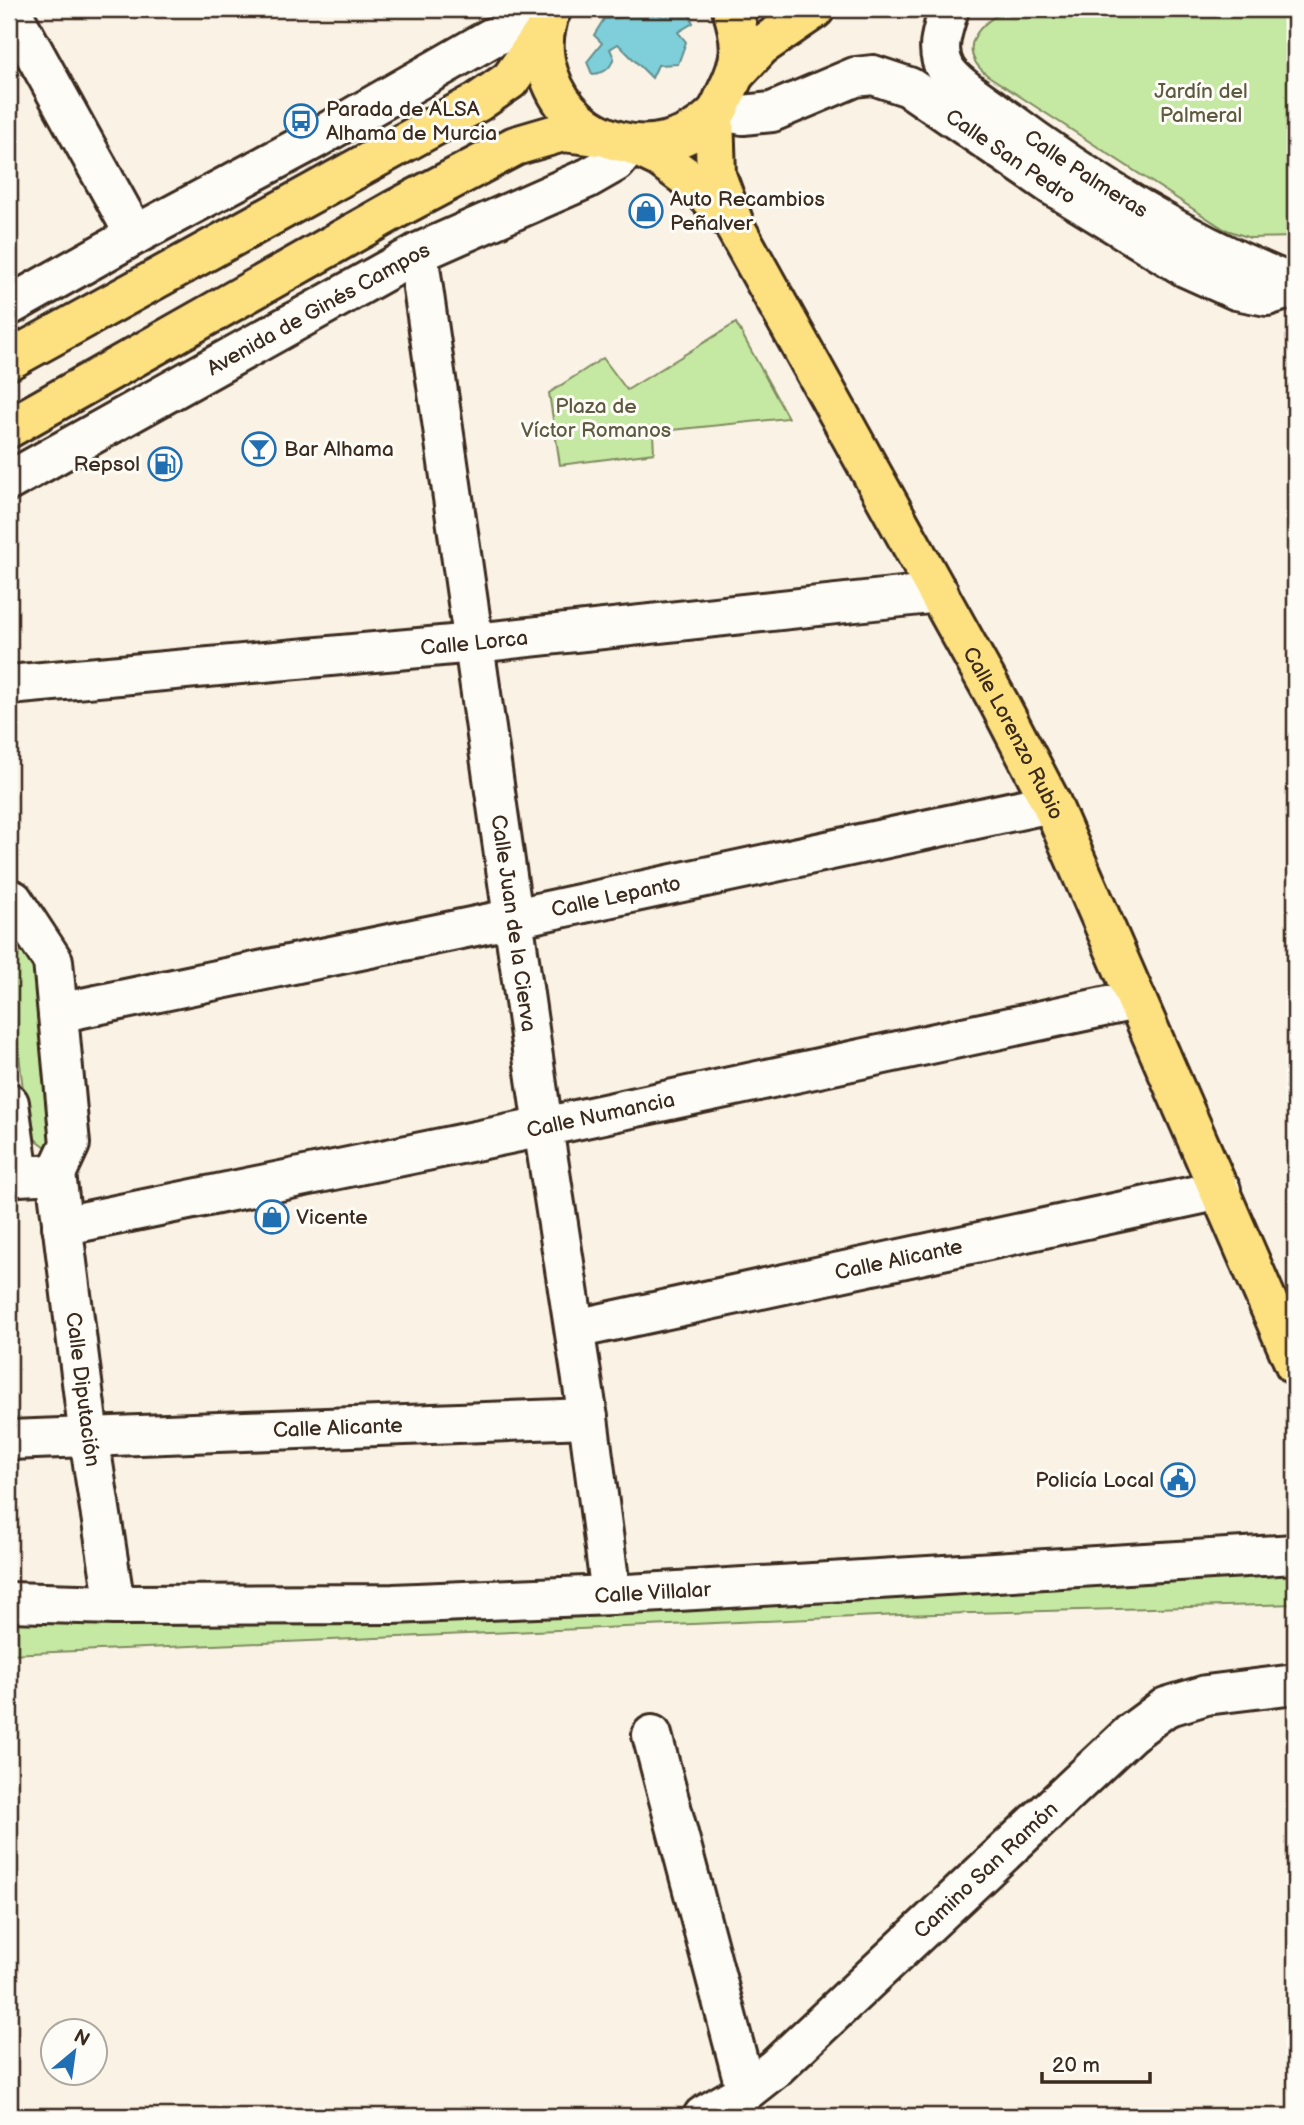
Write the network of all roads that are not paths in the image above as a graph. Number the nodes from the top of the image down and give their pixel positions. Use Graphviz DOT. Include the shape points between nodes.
graph roads {
  1 [pos="10,9"];
  2 [pos="732,9"];
  3 [pos="815,9"];
  4 [pos="949,9"];
  5 [pos="549,17"];
  6 [pos="736,73"];
  7 [pos="716,112"];
  8 [pos="616,140"];
  9 [pos="736,229"];
  10 [pos="135,235"];
  11 [pos="418,253"];
  12 [pos="1295,286"];
  13 [pos="9,306"];
  14 [pos="9,360"];
  15 [pos="9,428"];
  16 [pos="9,481"];
  17 [pos="939,593"];
  18 [pos="474,643"];
  19 [pos="9,685"];
  20 [pos="1051,803"];
  21 [pos="10,904"];
  22 [pos="514,918"];
  23 [pos="1136,1000"];
  24 [pos="58,1013"];
  25 [pos="9,1103"];
  26 [pos="543,1126"];
  27 [pos="28,1175"];
  28 [pos="1221,1190"];
  29 [pos="62,1226"];
  30 [pos="575,1329"];
  31 [pos="1295,1365"];
  32 [pos="589,1418"];
  33 [pos="89,1438"];
  34 [pos="9,1440"];
  35 [pos="1295,1554"];
  36 [pos="611,1595"];
  37 [pos="9,1602"];
  38 [pos="115,1605"];
  39 [pos="1295,1684"];
  40 [pos="652,1735"];
  41 [pos="746,2091"];
  42 [pos="703,2116"];
  1 -- 10 [label="street"];
  2 -- 6 [label="main road" via="739,31"];
  3 -- 6 [label="main road" via="761,46"];
  4 -- 12 [label="street, Calle Palmeras" via="939,43 941,59 948,72 971,92 1057,154 1202,244"];
  5 -- 8 [label="main road" via="545,64 555,93 574,119"];
  5 -- 10 [label="street" via="491,38"];
  5 -- 14 [label="main road" via="510,80 478,102"];
  6 -- 7 [label="main road"];
  7 -- 8 [label="main road" via="690,133 661,143"];
  7 -- 9 [label="main road, Calle Lorenzo Rubio" via="716,175"];
  7 -- 12 [label="street, Calle San Pedro" via="764,114 855,77 873,75 909,88 1186,268 1236,290 1267,296"];
  8 -- 9 [label="main road" via="660,159 700,187"];
  8 -- 11 [label="street, Avenida de Ginés Campos" via="616,162 588,178"];
  8 -- 15 [label="main road" via="563,132 515,146"];
  9 -- 17 [label="main road, Calle Lorenzo Rubio"];
  10 -- 13 [label="street"];
  11 -- 16 [label="street, Avenida de Ginés Campos"];
  11 -- 18 [label="street, Calle Juan de la Cierva"];
  17 -- 18 [label="street, Calle Lorca"];
  17 -- 20 [label="main road, Calle Lorenzo Rubio"];
  18 -- 19 [label="street, Calle Lorca"];
  18 -- 22 [label="street, Calle Juan de la Cierva"];
  20 -- 22 [label="street, Calle Lepanto"];
  20 -- 23 [label="main road, Calle Lorenzo Rubio"];
  21 -- 24 [label="street" via="53,961"];
  22 -- 24 [label="street, Calle Lepanto"];
  22 -- 26 [label="street, Calle Juan de la Cierva"];
  23 -- 26 [label="street, Calle Numancia"];
  23 -- 28 [label="main road, Calle Lorenzo Rubio"];
  24 -- 27 [label="street" via="70,1144"];
  25 -- 27 [label="street, Calle Diputación"];
  26 -- 29 [label="street, Calle Numancia"];
  26 -- 30 [label="street, Calle Juan de la Cierva"];
  27 -- 29 [label="street, Calle Diputación"];
  28 -- 30 [label="street, Calle Alicante"];
  28 -- 31 [label="main road, Calle Lorenzo Rubio"];
  29 -- 33 [label="street, Calle Diputación"];
  30 -- 32 [label="street, Calle Juan de la Cierva"];
  32 -- 33 [label="street, Calle Alicante"];
  32 -- 36 [label="street, Calle Juan de la Cierva"];
  33 -- 34 [label="street, Calle Alicante"];
  33 -- 38 [label="street, Calle Diputación"];
  35 -- 36 [label="street, Calle Villalar"];
  36 -- 38 [label="street, Calle Villalar" via="393,1604"];
  37 -- 38 [label="street, Calle Villalar"];
  39 -- 41 [label="street, Camino San Ramón" via="1206,1695 1166,1707 1139,1727"];
  40 -- 41 [label="street"];
  41 -- 42 [label="street, Camino San Ramón"];
}
